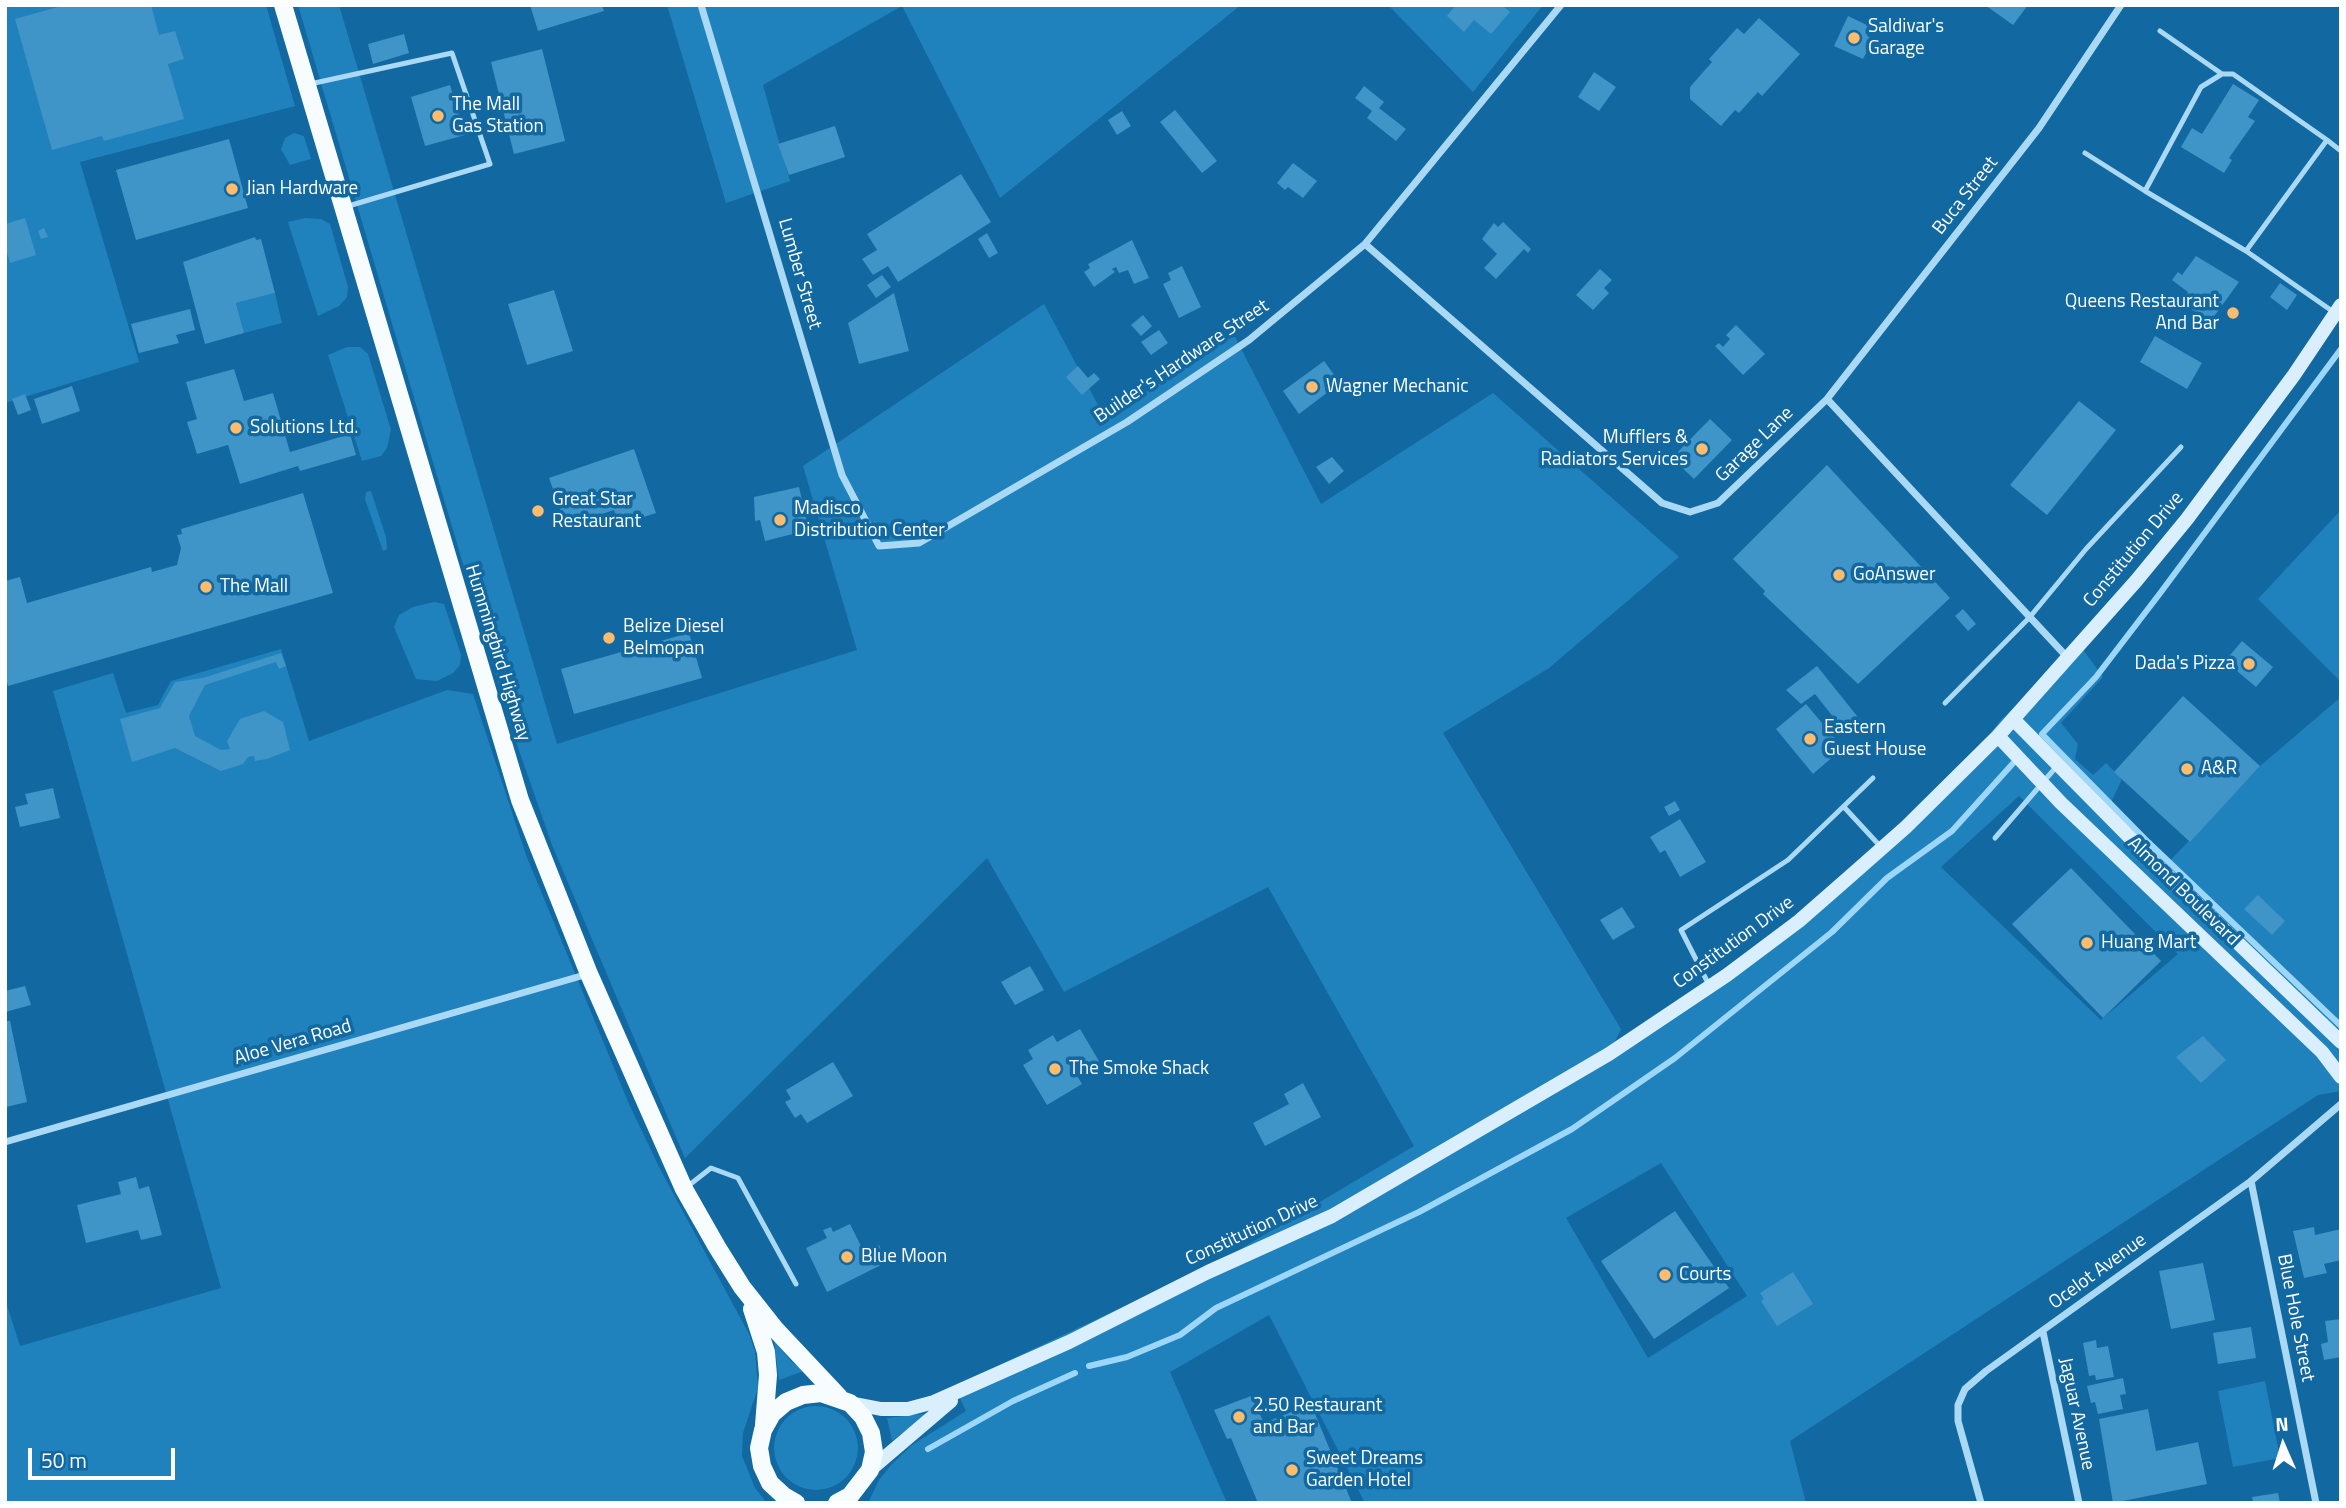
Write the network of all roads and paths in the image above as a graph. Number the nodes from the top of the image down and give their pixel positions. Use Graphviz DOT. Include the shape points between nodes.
graph roads {
  1 [pos="283,5"];
  2 [pos="701,5"];
  3 [pos="1561,5"];
  4 [pos="2120,5"];
  5 [pos="2160,31"];
  6 [pos="2222,74"];
  7 [pos="307,85"];
  8 [pos="2327,141"];
  9 [pos="2341,150"];
  10 [pos="2085,153"];
  11 [pos="2146,191"];
  12 [pos="342,209"];
  13 [pos="1365,244"];
  14 [pos="2246,251"];
  15 [pos="2338,309"];
  16 [pos="1827,399"];
  17 [pos="2181,447"];
  18 [pos="879,546"];
  19 [pos="2028,618"];
  20 [pos="2067,657"];
  21 [pos="1945,703"];
  22 [pos="2013,719"];
  23 [pos="1998,736"];
  24 [pos="2059,763"];
  25 [pos="1873,778"];
  26 [pos="2042,783"];
  27 [pos="1844,807"];
  28 [pos="1995,838"];
  29 [pos="1882,848"];
  30 [pos="589,974"];
  31 [pos="1709,986"];
  32 [pos="2341,1042"];
  33 [pos="2341,1077"];
  34 [pos="2341,1104"];
  35 [pos="5,1142"];
  36 [pos="2251,1181"];
  37 [pos="684,1189"];
  38 [pos="796,1284"];
  39 [pos="742,1287"];
  40 [pos="2043,1332"];
  41 [pos="969,1387"];
  42 [pos="844,1400"];
  43 [pos="763,1430"];
  44 [pos="867,1477"];
  45 [pos="790,1501"];
  46 [pos="837,1503"];
  47 [pos="857,1503"];
  48 [pos="1981,1503"];
  49 [pos="2078,1503"];
  50 [pos="2316,1503"];
  1 -- 7 [label="main road, Hummingbird Highway"];
  2 -- 18 [label="street, Lumber Street" via="842,475"];
  3 -- 13 [label="street, Builder's Hardware Street"];
  4 -- 16 [label="street, Buca Street" via="2039,128"];
  5 -- 6 [label="lane"];
  6 -- 8 [label="lane" via="2234,74"];
  6 -- 11 [label="lane" via="2201,87"];
  7 -- 12 [label="main road, Hummingbird Highway"];
  7 -- 12 [label="lane" via="452,53 490,164"];
  8 -- 9 [label="lane"];
  8 -- 14 [label="lane"];
  10 -- 11 [label="lane"];
  11 -- 14 [label="lane"];
  12 -- 30 [label="main road, Hummingbird Highway" via="520,800"];
  13 -- 16 [label="street, Garage Lane" via="1662,503 1690,512 1718,503"];
  13 -- 18 [label="street, Builder's Hardware Street" via="1249,340 1127,422 919,543"];
  14 -- 15 [label="lane"];
  15 -- 20 [label="main road, Constitution Drive" via="2187,519"];
  16 -- 19 [label="street"];
  17 -- 19 [label="lane"];
  19 -- 20 [label="street"];
  19 -- 21 [label="lane"];
  20 -- 22 [label="main road, Constitution Drive"];
  22 -- 23 [label="main road, Constitution Drive"];
  22 -- 24 [label="main road, Almond Boulevard"];
  23 -- 26 [label="main road, Almond Boulevard"];
  23 -- 29 [label="main road, Constitution Drive"];
  24 -- 26 [label="lane"];
  24 -- 32 [label="main road, Almond Boulevard" via="2164,872"];
  25 -- 27 [label="lane"];
  26 -- 28 [label="lane"];
  26 -- 33 [label="main road, Almond Boulevard" via="2322,1052"];
  27 -- 29 [label="lane"];
  27 -- 31 [label="lane" via="1787,860 1681,930"];
  29 -- 31 [label="main road, Constitution Drive" via="1798,921"];
  30 -- 35 [label="street, Aloe Vera Road"];
  30 -- 37 [label="main road, Hummingbird Highway"];
  31 -- 41 [label="main road, Constitution Drive" via="1609,1054 1332,1216"];
  34 -- 36 [label="street, Ocelot Avenue"];
  36 -- 40 [label="street, Ocelot Avenue"];
  36 -- 50 [label="street, Blue Hole Street"];
  37 -- 38 [label="lane" via="711,1168 738,1178"];
  37 -- 39 [label="main road, Hummingbird Highway"];
  39 -- 42 [label="main road, Hummingbird Highway" via="793,1350"];
  39 -- 43 [label="main road, Hummingbird Highway" via="765,1352 768,1399"];
  40 -- 48 [label="street, Ocelot Avenue" via="1965,1389 1958,1405 1958,1421"];
  40 -- 49 [label="street, Jaguar Avenue"];
  41 -- 42 [label="main road, Constitution Drive" via="908,1409 881,1409"];
  41 -- 44 [label="main road, Constitution Drive" via="914,1430"];
  42 -- 43 [label="main road" via="821,1393 803,1395 772,1414"];
  42 -- 44 [label="main road, Hummingbird Highway" via="863,1417 871,1433 874,1452"];
  43 -- 45 [label="main road, Hummingbird Highway" via="762,1466 770,1483"];
  44 -- 46 [label="main road"];
  44 -- 47 [label="main road"];
}
